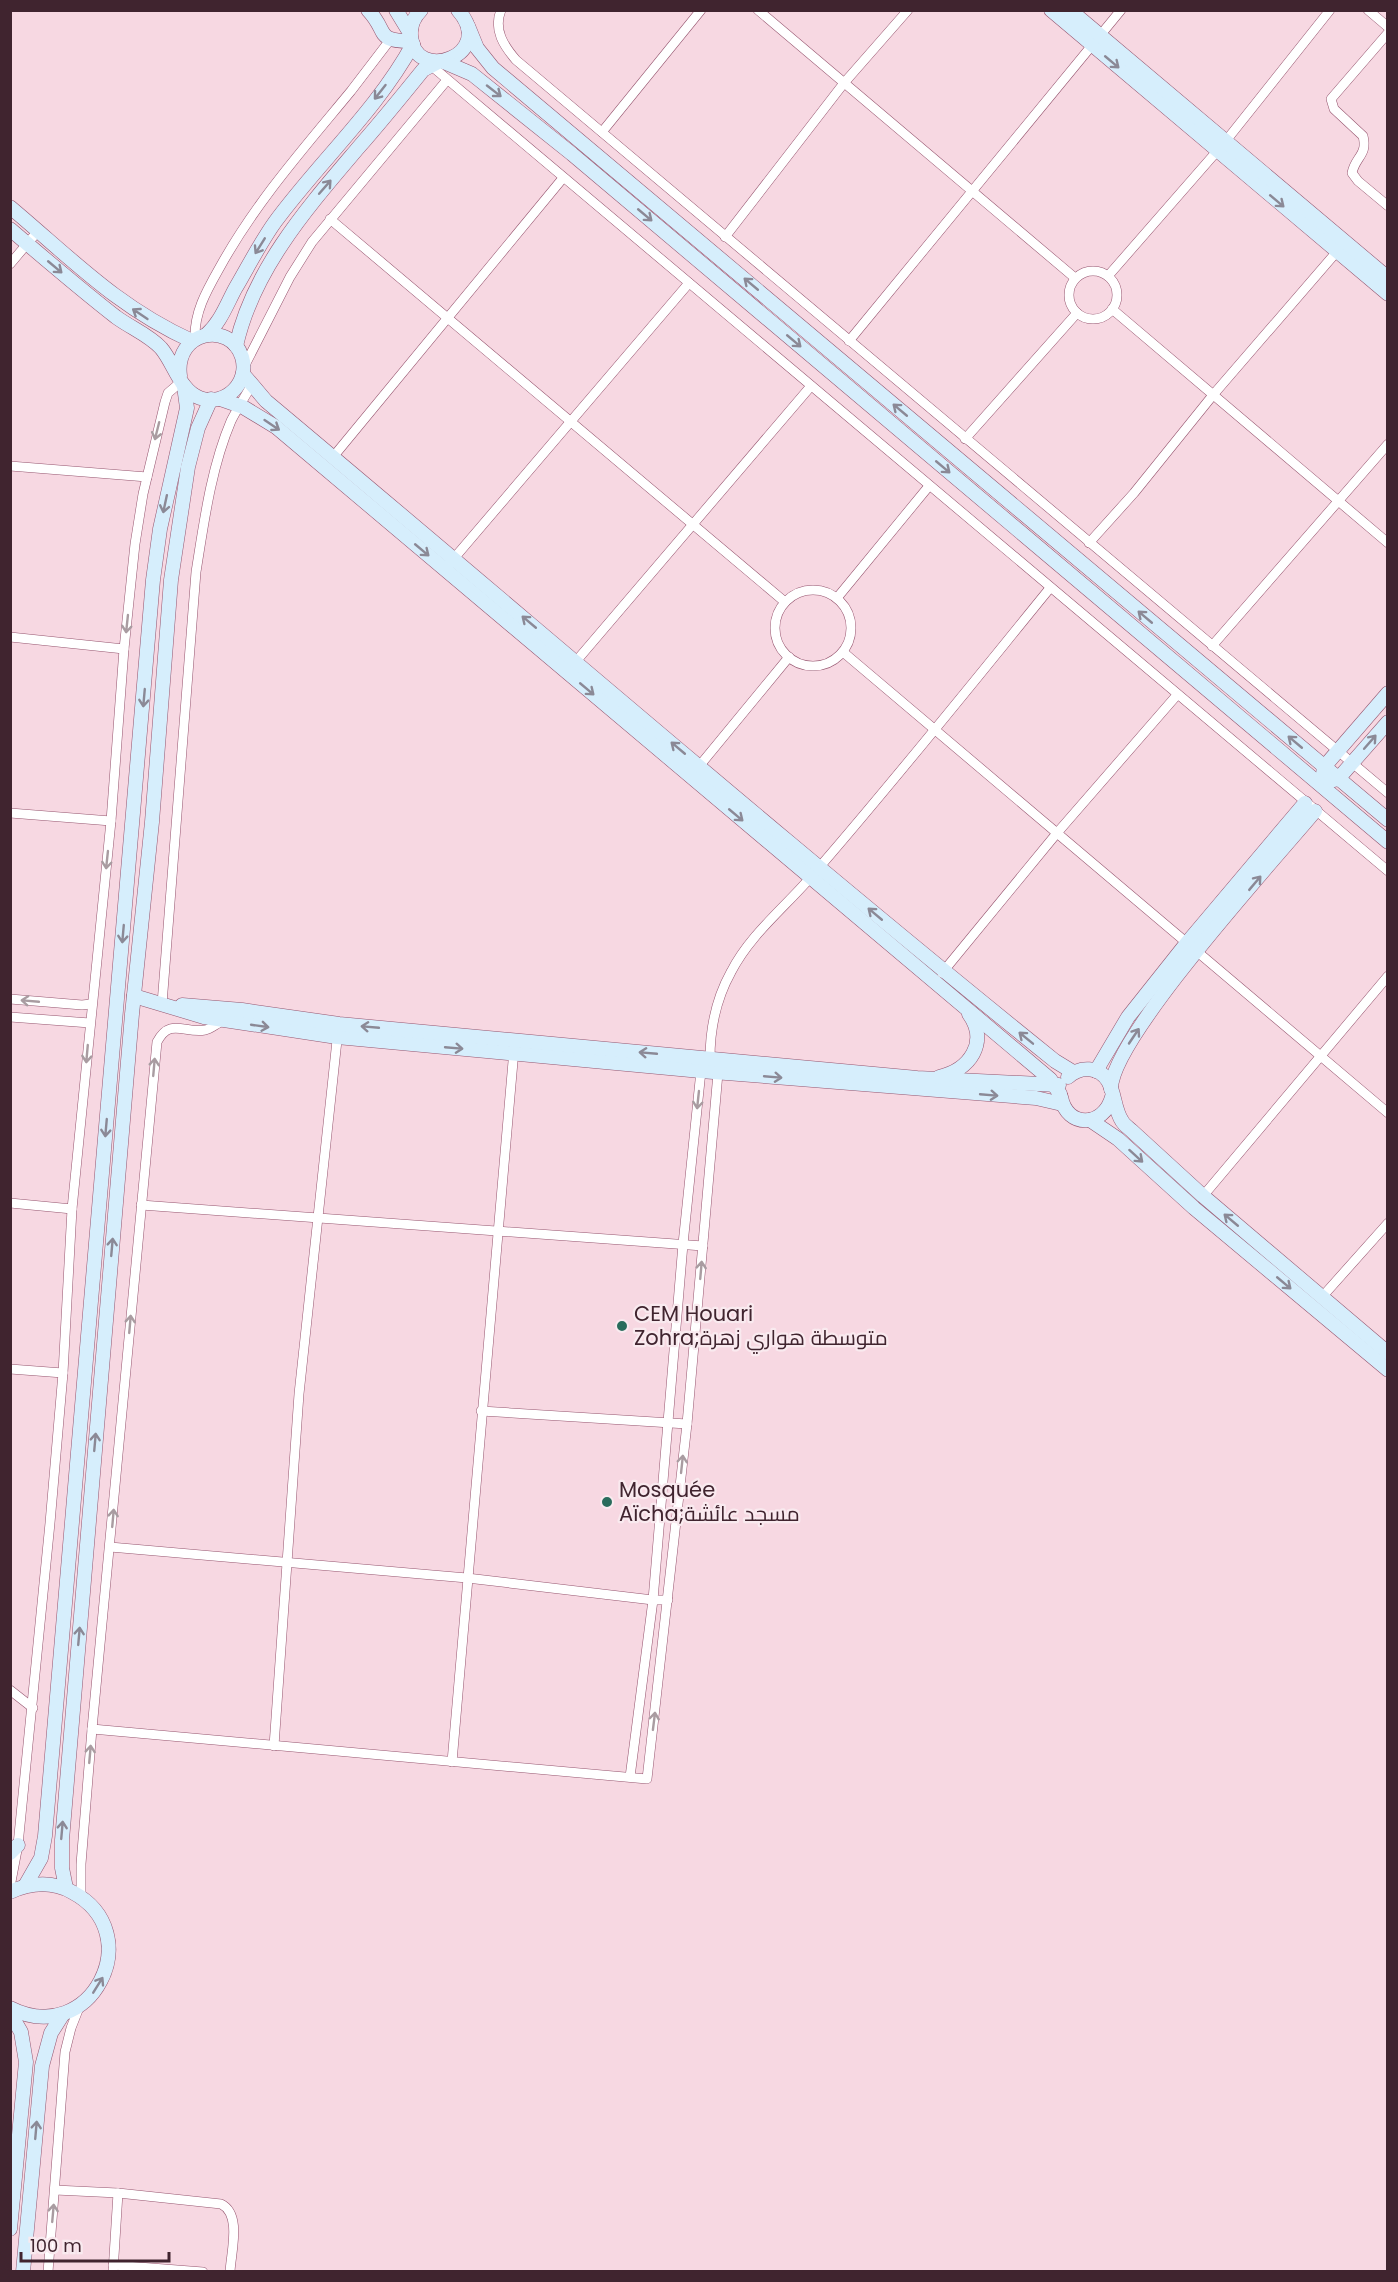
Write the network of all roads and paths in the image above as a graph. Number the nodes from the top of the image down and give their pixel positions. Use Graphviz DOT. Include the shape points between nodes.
graph roads {
  1 [pos="368,10"];
  2 [pos="396,10"];
  3 [pos="421,10"];
  4 [pos="501,10"];
  5 [pos="701,10"];
  6 [pos="758,10"];
  7 [pos="908,10"];
  8 [pos="1051,10"];
  9 [pos="1070,10"];
  10 [pos="1121,10"];
  11 [pos="1330,10"];
  12 [pos="1368,10"];
  13 [pos="466,17"];
  14 [pos="1388,27"];
  15 [pos="1388,33"];
  16 [pos="411,39"];
  17 [pos="390,40"];
  18 [pos="1097,41"];
  19 [pos="434,62"];
  20 [pos="447,80"];
  21 [pos="844,83"];
  22 [pos="602,132"];
  23 [pos="1221,146"];
  24 [pos="563,178"];
  25 [pos="971,190"];
  26 [pos="1388,206"];
  27 [pos="10,207"];
  28 [pos="330,219"];
  29 [pos="10,229"];
  30 [pos="38,231"];
  31 [pos="725,237"];
  32 [pos="28,244"];
  33 [pos="1341,247"];
  34 [pos="10,264"];
  35 [pos="1108,276"];
  36 [pos="1075,278"];
  37 [pos="1388,278"];
  38 [pos="689,283"];
  39 [pos="1388,294"];
  40 [pos="1112,309"];
  41 [pos="1077,313"];
  42 [pos="447,320"];
  43 [pos="197,338"];
  44 [pos="849,341"];
  45 [pos="236,346"];
  46 [pos="246,375"];
  47 [pos="182,381"];
  48 [pos="811,386"];
  49 [pos="1213,394"];
  50 [pos="216,399"];
  51 [pos="240,406"];
  52 [pos="571,421"];
  53 [pos="965,439"];
  54 [pos="1388,444"];
  55 [pos="333,457"];
  56 [pos="10,466"];
  57 [pos="147,477"];
  58 [pos="929,486"];
  59 [pos="1339,502"];
  60 [pos="692,524"];
  61 [pos="1089,543"];
  62 [pos="1388,543"];
  63 [pos="449,564"];
  64 [pos="1050,588"];
  65 [pos="837,598"];
  66 [pos="785,602"];
  67 [pos="10,637"];
  68 [pos="1212,646"];
  69 [pos="124,649"];
  70 [pos="843,652"];
  71 [pos="789,657"];
  72 [pos="571,667"];
  73 [pos="1388,693"];
  74 [pos="1177,694"];
  75 [pos="1388,722"];
  76 [pos="935,730"];
  77 [pos="1338,752"];
  78 [pos="1351,763"];
  79 [pos="1324,767"];
  80 [pos="695,772"];
  81 [pos="1338,779"];
  82 [pos="1319,784"];
  83 [pos="1388,794"];
  84 [pos="1310,807"];
  85 [pos="10,813"];
  86 [pos="1388,820"];
  87 [pos="111,821"];
  88 [pos="1057,833"];
  89 [pos="1388,842"];
  90 [pos="1388,871"];
  91 [pos="814,872"];
  92 [pos="1191,948"];
  93 [pos="1388,976"];
  94 [pos="939,977"];
  95 [pos="134,996"];
  96 [pos="10,999"];
  97 [pos="91,1004"];
  98 [pos="162,1004"];
  99 [pos="964,1007"];
  100 [pos="10,1017"];
  101 [pos="223,1021"];
  102 [pos="90,1023"];
  103 [pos="338,1031"];
  104 [pos="514,1047"];
  105 [pos="1320,1056"];
  106 [pos="710,1059"];
  107 [pos="701,1071"];
  108 [pos="1096,1071"];
  109 [pos="718,1072"];
  110 [pos="1073,1072"];
  111 [pos="917,1078"];
  112 [pos="1060,1092"];
  113 [pos="1111,1093"];
  114 [pos="1388,1113"];
  115 [pos="1090,1120"];
  116 [pos="1203,1196"];
  117 [pos="10,1203"];
  118 [pos="141,1205"];
  119 [pos="72,1209"];
  120 [pos="319,1218"];
  121 [pos="1388,1222"];
  122 [pos="499,1231"];
  123 [pos="683,1244"];
  124 [pos="703,1246"];
  125 [pos="1322,1297"];
  126 [pos="1388,1353"];
  127 [pos="10,1369"];
  128 [pos="1388,1370"];
  129 [pos="63,1373"];
  130 [pos="481,1411"];
  131 [pos="667,1424"];
  132 [pos="687,1424"];
  133 [pos="110,1547"];
  134 [pos="286,1562"];
  135 [pos="467,1578"];
  136 [pos="653,1600"];
  137 [pos="668,1600"];
  138 [pos="10,1690"];
  139 [pos="33,1708"];
  140 [pos="92,1729"];
  141 [pos="274,1746"];
  142 [pos="452,1762"];
  143 [pos="630,1777"];
  144 [pos="14,1849"];
  145 [pos="25,1886"];
  146 [pos="10,1887"];
  147 [pos="66,1888"];
  148 [pos="10,1892"];
  149 [pos="81,1896"];
  150 [pos="80,2005"];
  151 [pos="10,2011"];
  152 [pos="63,2014"];
  153 [pos="55,2190"];
  154 [pos="118,2193"];
  155 [pos="10,2229"];
  156 [pos="113,2268"];
  157 [pos="23,2271"];
  158 [pos="48,2271"];
  159 [pos="203,2271"];
  160 [pos="230,2271"];
  1 -- 17 [label="street"];
  2 -- 16 [label="street"];
  3 -- 16 [label="street" via="412,23"];
  4 -- 22 [label="street" via="498,27 511,55"];
  5 -- 22 [label="street"];
  6 -- 21 [label="street"];
  7 -- 21 [label="street"];
  8 -- 18 [label="street"];
  9 -- 18 [label="street"];
  10 -- 18 [label="street"];
  11 -- 23 [label="street"];
  12 -- 14 [label="street"];
  13 -- 19 [label="street" via="466,44 461,52 454,59"];
  79 -- 13 [label="street, one-way" via="493,68 477,48"];
  15 -- 26 [label="street" via="1330,99 1334,109 1363,136 1364,152 1352,173"];
  16 -- 17 [label="street"];
  16 -- 19 [label="street" via="417,52"];
  16 -- 43 [label="street, one-way" via="404,61 386,86 274,224 218,324"];
  17 -- 43 [label="street" via="290,163 235,240 199,308 194,323"];
  18 -- 23 [label="street"];
  18 -- 25 [label="street"];
  19 -- 20 [label="street"];
  45 -- 19 [label="street, one-way" via="252,297 306,209 423,70"];
  19 -- 82 [label="street, one-way" via="472,74 572,154"];
  20 -- 24 [label="street"];
  20 -- 28 [label="street"];
  21 -- 25 [label="street"];
  21 -- 31 [label="street"];
  22 -- 31 [label="street"];
  23 -- 33 [label="street"];
  23 -- 35 [label="street"];
  24 -- 38 [label="street"];
  24 -- 42 [label="street"];
  25 -- 36 [label="street"];
  25 -- 44 [label="street"];
  27 -- 30 [label="street"];
  28 -- 42 [label="street"];
  28 -- 46 [label="street" via="290,277"];
  29 -- 32 [label="street"];
  30 -- 32 [label="street"];
  43 -- 30 [label="street, one-way" via="149,320 113,296"];
  31 -- 44 [label="street"];
  32 -- 34 [label="street"];
  32 -- 47 [label="street, one-way" via="119,319 162,348"];
  33 -- 37 [label="street"];
  33 -- 39 [label="street"];
  33 -- 49 [label="street"];
  35 -- 36 [label="street" via="1089,271"];
  35 -- 40 [label="street" via="1117,294"];
  36 -- 41 [label="street" via="1069,300"];
  38 -- 48 [label="street"];
  38 -- 52 [label="street"];
  40 -- 41 [label="street" via="1099,318"];
  40 -- 49 [label="street"];
  41 -- 53 [label="street"];
  42 -- 52 [label="street"];
  42 -- 55 [label="street"];
  43 -- 45 [label="street" via="217,335"];
  43 -- 47 [label="street" via="181,356"];
  44 -- 53 [label="street"];
  45 -- 46 [label="street"];
  46 -- 50 [label="street" via="230,394"];
  46 -- 51 [label="street"];
  46 -- 55 [label="street" via="266,401"];
  47 -- 50 [label="street" via="200,398"];
  47 -- 57 [label="street, one-way" via="168,393"];
  47 -- 145 [label="street, one-way" via="187,408 159,529 153,580 45,1836 41,1858"];
  48 -- 58 [label="street"];
  48 -- 60 [label="street"];
  49 -- 59 [label="street"];
  49 -- 61 [label="street"];
  50 -- 51 [label="street"];
  50 -- 95 [label="street" via="198,428 188,467 171,580"];
  51 -- 63 [label="street, one-way" via="276,427"];
  51 -- 98 [label="street" via="231,421 206,510 196,572"];
  52 -- 60 [label="street"];
  52 -- 63 [label="street"];
  53 -- 61 [label="street"];
  54 -- 59 [label="street"];
  55 -- 63 [label="street"];
  56 -- 57 [label="street"];
  57 -- 69 [label="street, one-way" via="135,544"];
  58 -- 64 [label="street"];
  58 -- 65 [label="street"];
  59 -- 62 [label="street"];
  59 -- 68 [label="street"];
  60 -- 66 [label="street"];
  60 -- 72 [label="street"];
  61 -- 68 [label="street"];
  63 -- 72 [label="street"];
  64 -- 74 [label="street"];
  64 -- 76 [label="street"];
  65 -- 66 [label="street" via="820,590 807,590"];
  65 -- 70 [label="street" via="849,614 852,628"];
  66 -- 71 [label="street" via="778,613 776,630 781,648"];
  67 -- 69 [label="street"];
  68 -- 77 [label="street"];
  69 -- 87 [label="street"];
  70 -- 71 [label="street" via="834,660 817,665 799,663"];
  70 -- 76 [label="street"];
  71 -- 80 [label="street"];
  72 -- 80 [label="street"];
  73 -- 77 [label="street"];
  74 -- 84 [label="street"];
  74 -- 88 [label="street"];
  78 -- 75 [label="street, one-way"];
  76 -- 88 [label="street"];
  76 -- 91 [label="street"];
  77 -- 78 [label="street"];
  77 -- 79 [label="street"];
  78 -- 81 [label="street"];
  78 -- 83 [label="street"];
  79 -- 81 [label="street"];
  79 -- 82 [label="street"];
  80 -- 91 [label="street"];
  81 -- 82 [label="street"];
  81 -- 86 [label="street"];
  82 -- 89 [label="street"];
  84 -- 90 [label="street"];
  84 -- 92 [label="street"];
  85 -- 87 [label="street"];
  87 -- 97 [label="street, one-way"];
  88 -- 92 [label="street"];
  88 -- 94 [label="street"];
  91 -- 94 [label="street"];
  91 -- 106 [label="street" via="747,947 730,973 710,1030"];
  92 -- 105 [label="street"];
  92 -- 108 [label="street" via="1128,1017"];
  113 -- 92 [label="street, one-way" via="1116,1066"];
  93 -- 105 [label="street"];
  94 -- 99 [label="street"];
  110 -- 94 [label="street, one-way"];
  95 -- 98 [label="street"];
  147 -- 95 [label="street, one-way" via="62,1840"];
  97 -- 96 [label="street, one-way"];
  97 -- 102 [label="street"];
  98 -- 101 [label="street"];
  98 -- 103 [label="street" via="242,1010"];
  99 -- 111 [label="street" via="977,1034 971,1058 951,1074"];
  99 -- 112 [label="street"];
  100 -- 102 [label="street"];
  101 -- 103 [label="street, one-way"];
  118 -- 101 [label="street, one-way" via="156,1042 170,1029 205,1030"];
  102 -- 119 [label="street, one-way"];
  103 -- 104 [label="street"];
  103 -- 120 [label="street"];
  106 -- 104 [label="street, one-way"];
  104 -- 107 [label="street"];
  104 -- 122 [label="street"];
  105 -- 114 [label="street"];
  105 -- 116 [label="street"];
  106 -- 107 [label="street"];
  106 -- 109 [label="street"];
  106 -- 111 [label="street"];
  107 -- 109 [label="street"];
  107 -- 123 [label="street, one-way"];
  108 -- 110 [label="street"];
  108 -- 113 [label="street" via="1103,1075"];
  109 -- 112 [label="street, one-way" via="1035,1098"];
  109 -- 124 [label="street"];
  110 -- 112 [label="street"];
  111 -- 112 [label="street"];
  112 -- 115 [label="street" via="1074,1117"];
  113 -- 115 [label="street" via="1105,1112"];
  113 -- 116 [label="street" via="1122,1121"];
  115 -- 128 [label="street, one-way" via="1118,1139 1194,1208"];
  125 -- 116 [label="street, one-way"];
  117 -- 119 [label="street"];
  118 -- 120 [label="street"];
  133 -- 118 [label="street, one-way"];
  119 -- 129 [label="street"];
  120 -- 122 [label="street"];
  120 -- 134 [label="street" via="299,1394"];
  121 -- 125 [label="street"];
  122 -- 123 [label="street"];
  122 -- 130 [label="street"];
  123 -- 124 [label="street"];
  123 -- 131 [label="street"];
  132 -- 124 [label="street, one-way"];
  125 -- 126 [label="street"];
  127 -- 129 [label="street"];
  129 -- 139 [label="street"];
  130 -- 131 [label="street"];
  130 -- 135 [label="street"];
  131 -- 132 [label="street"];
  131 -- 136 [label="street"];
  137 -- 132 [label="street, one-way"];
  133 -- 134 [label="street"];
  133 -- 140 [label="street"];
  134 -- 135 [label="street"];
  134 -- 141 [label="street"];
  135 -- 136 [label="street"];
  135 -- 142 [label="street"];
  136 -- 137 [label="street"];
  136 -- 143 [label="street"];
  143 -- 137 [label="street, one-way" via="647,1779"];
  138 -- 139 [label="street"];
  139 -- 144 [label="street"];
  140 -- 141 [label="street"];
  149 -- 140 [label="street, one-way"];
  141 -- 142 [label="street"];
  142 -- 143 [label="street"];
  144 -- 146 [label="street"];
  145 -- 147 [label="street"];
  145 -- 148 [label="street"];
  147 -- 149 [label="street"];
  150 -- 149 [label="street, one-way" via="103,1978 108,1951 104,1924"];
  150 -- 152 [label="street"];
  150 -- 153 [label="street" via="65,2052"];
  151 -- 152 [label="street" via="34,2017"];
  151 -- 155 [label="street" via="21,2032 26,2062"];
  157 -- 152 [label="street, one-way" via="42,2066 51,2033"];
  153 -- 154 [label="street"];
  158 -- 153 [label="street, one-way"];
  154 -- 156 [label="street"];
  154 -- 160 [label="street" via="225,2206 233,2219"];
  156 -- 159 [label="street"];
}
